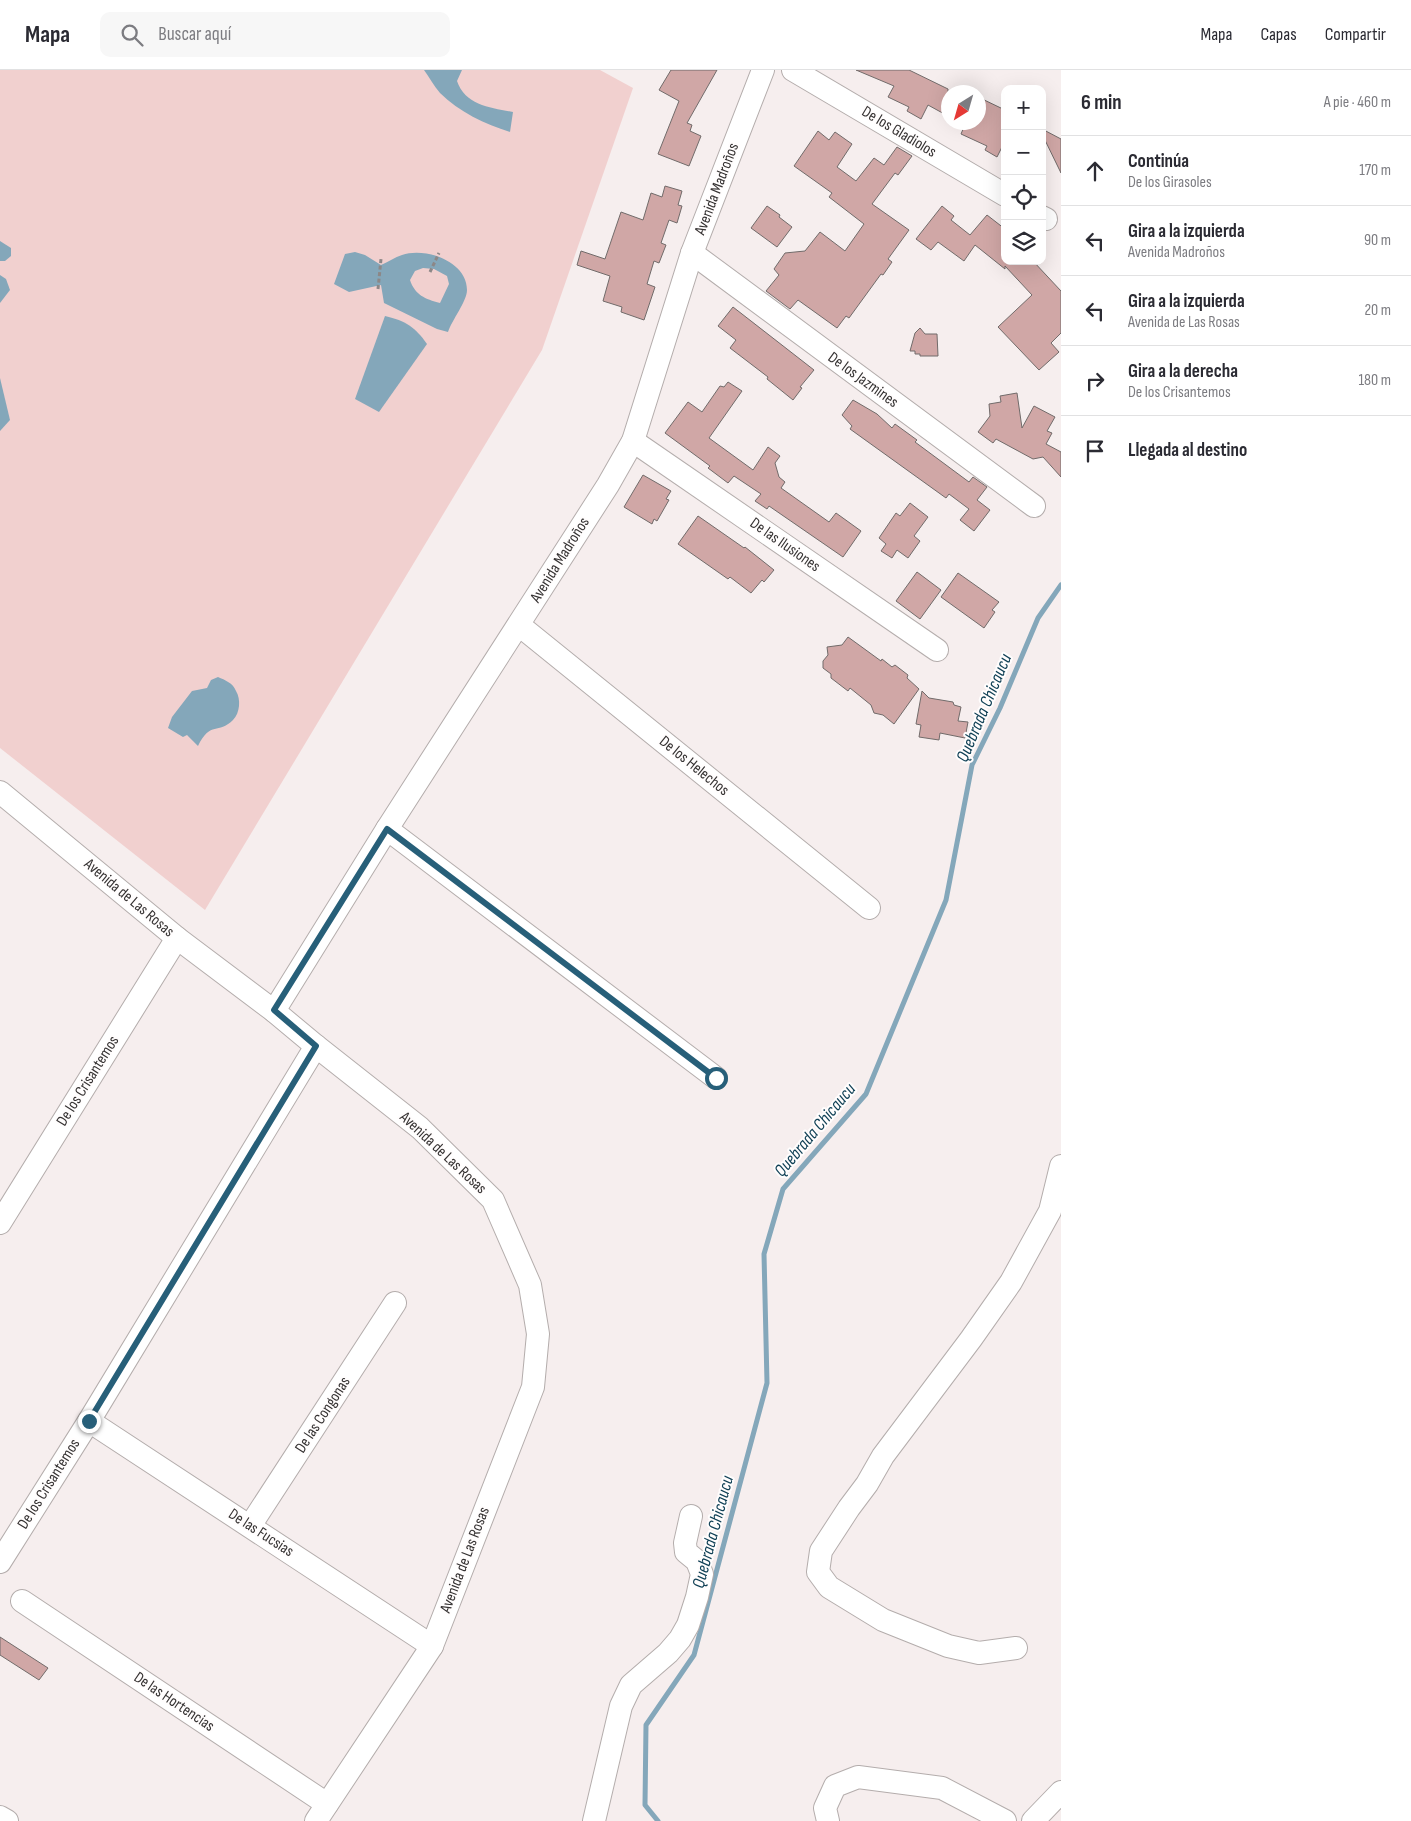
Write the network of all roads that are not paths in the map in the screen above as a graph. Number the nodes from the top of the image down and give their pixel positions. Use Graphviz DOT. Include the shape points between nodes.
graph roads {
  1 [pos="763,70"];
  2 [pos="793,70"];
  3 [pos="1001,193"];
  4 [pos="692,253"];
  5 [pos="632,441"];
  6 [pos="1034,506"];
  7 [pos="519,625"];
  8 [pos="937,650"];
  9 [pos="0,792"];
  10 [pos="387,829"];
  11 [pos="869,908"];
  12 [pos="177,938"];
  13 [pos="274,1010"];
  14 [pos="316,1046"];
  15 [pos="716,1078"];
  16 [pos="1061,1166"];
  17 [pos="0,1223"];
  18 [pos="395,1304"];
  19 [pos="89,1421"];
  20 [pos="692,1516"];
  21 [pos="250,1526"];
  22 [pos="0,1562"];
  23 [pos="22,1601"];
  24 [pos="432,1646"];
  25 [pos="1016,1648"];
  26 [pos="1061,1792"];
  27 [pos="322,1813"];
  28 [pos="0,1817"];
  29 [pos="6,1821"];
  30 [pos="594,1821"];
  31 [pos="828,1821"];
  32 [pos="1005,1821"];
  33 [pos="1033,1821"];
  1 -- 4 [label="street, Avenida Madroños"];
  2 -- 3 [label="street, De los Gladiolos"];
  4 -- 5 [label="street, Avenida Madroños"];
  4 -- 6 [label="street, De los Jazmines"];
  5 -- 7 [label="street, Avenida Madroños" via="608,485"];
  5 -- 8 [label="street, De las Ilusiones"];
  7 -- 10 [label="street, Avenida Madroños"];
  7 -- 11 [label="street, De los Helechos"];
  9 -- 12 [label="street, Avenida de Las Rosas"];
  10 -- 13 [label="street, Avenida Madroños"];
  10 -- 15 [label="street"];
  12 -- 13 [label="street, Avenida de Las Rosas"];
  12 -- 17 [label="street, De los Crisantemos"];
  13 -- 14 [label="street, Avenida de Las Rosas"];
  14 -- 19 [label="street, De los Crisantemos"];
  14 -- 24 [label="street, Avenida de Las Rosas" via="420,1128 493,1200 530,1284 538,1334 533,1387"];
  16 -- 25 [label="street" via="1050,1211 1011,1282 883,1456 821,1552 818,1572 829,1587 870,1613 948,1646 979,1653"];
  18 -- 21 [label="street, De las Congonas"];
  19 -- 21 [label="street, De las Fucsias"];
  19 -- 22 [label="street, De los Crisantemos"];
  20 -- 30 [label="street" via="685,1543 686,1552 697,1561 702,1574 697,1597 680,1639 631,1686 621,1706"];
  21 -- 24 [label="street, De las Fucsias"];
  23 -- 27 [label="street, De las Hortencias"];
  24 -- 27 [label="street, Avenida de Las Rosas"];
  26 -- 33 [label="street"];
  28 -- 29 [label="street"];
  31 -- 32 [label="street" via="825,1808 835,1786 858,1777 942,1788"];
}
